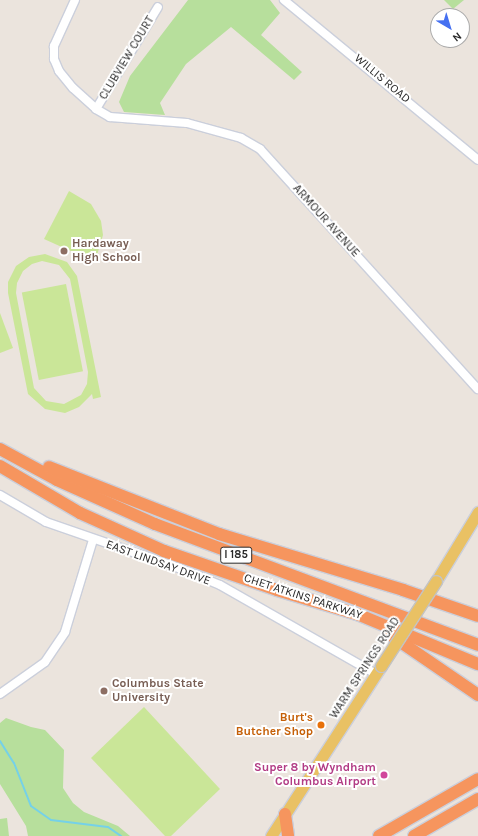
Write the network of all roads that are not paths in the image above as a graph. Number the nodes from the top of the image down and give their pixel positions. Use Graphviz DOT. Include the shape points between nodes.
graph roads {
  1 [pos="75,0"];
  2 [pos="284,0"];
  3 [pos="158,7"];
  4 [pos="96,109"];
  5 [pos="478,160"];
  6 [pos="478,389"];
  7 [pos="0,442"];
  8 [pos="0,449"];
  9 [pos="0,466"];
  10 [pos="0,495"];
  11 [pos="478,512"];
  12 [pos="93,540"];
  13 [pos="357,614"];
  14 [pos="478,616"];
  15 [pos="478,645"];
  16 [pos="478,664"];
  17 [pos="379,670"];
  18 [pos="0,694"];
  19 [pos="478,695"];
  20 [pos="478,779"];
  21 [pos="478,799"];
  22 [pos="285,814"];
  23 [pos="271,836"];
  24 [pos="288,836"];
  25 [pos="380,836"];
  26 [pos="414,836"];
  1 -- 4 [label="street, ARMOUR AVENUE" via="54,46 54,59 63,76"];
  2 -- 5 [label="street, WILLIS ROAD"];
  3 -- 4 [label="street, CLUBVIEW COURT"];
  4 -- 6 [label="street, ARMOUR AVENUE" via="110,117 187,123 241,138 260,149"];
  7 -- 14 [label="highway" via="48,467 219,534 403,590"];
  8 -- 15 [label="highway, CHET ATKINS PARKWAY / I 185" via="57,480 155,524"];
  9 -- 13 [label="highway, CHET ATKINS PARKWAY / I 185" via="80,513 164,550 277,590"];
  10 -- 12 [label="street, EAST LINDSAY DRIVE" via="39,518"];
  11 -- 17 [label="main road, WARM SPRINGS ROAD, bridge"];
  12 -- 17 [label="street, EAST LINDSAY DRIVE" via="179,568 220,585"];
  12 -- 18 [label="street" via="66,632 46,662"];
  13 -- 16 [label="highway, CHET ATKINS PARKWAY / I 185"];
  13 -- 19 [label="highway" via="436,664"];
  17 -- 22 [label="main road, WARM SPRINGS ROAD"];
  20 -- 25 [label="highway"];
  21 -- 26 [label="highway"];
  22 -- 23 [label="main road, WARM SPRINGS ROAD"];
  22 -- 24 [label="highway"];
}
